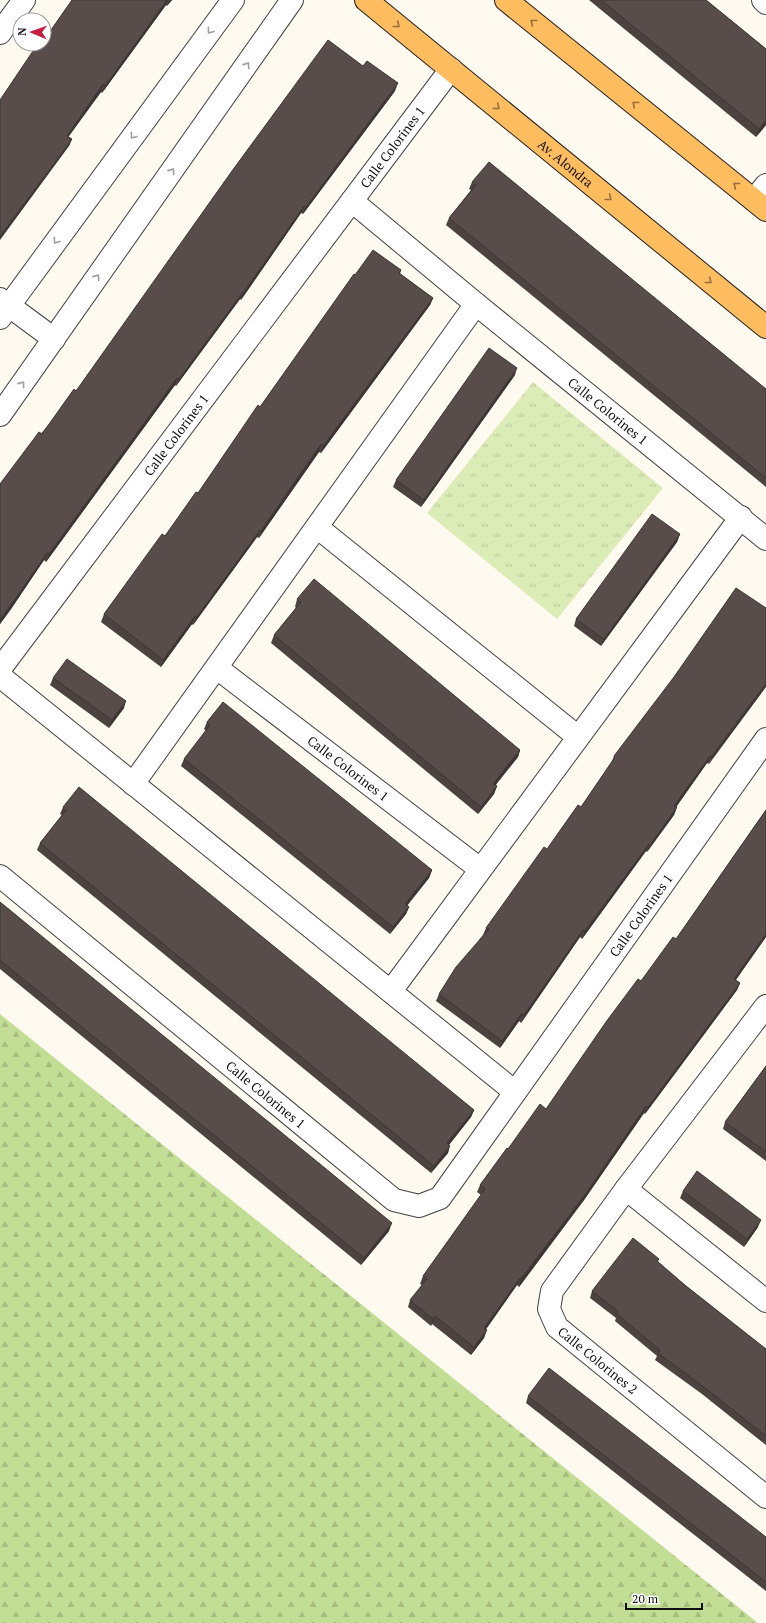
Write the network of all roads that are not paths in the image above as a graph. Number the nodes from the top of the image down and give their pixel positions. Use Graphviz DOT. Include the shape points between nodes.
graph roads {
  1 [pos="24,0"];
  2 [pos="233,0"];
  3 [pos="292,0"];
  4 [pos="366,0"];
  5 [pos="506,0"];
  6 [pos="763,0"];
  7 [pos="766,3"];
  8 [pos="0,33"];
  9 [pos="451,69"];
  10 [pos="762,198"];
  11 [pos="352,201"];
  12 [pos="476,304"];
  13 [pos="3,307"];
  14 [pos="766,327"];
  15 [pos="54,339"];
  16 [pos="0,416"];
  17 [pos="741,517"];
  18 [pos="317,527"];
  19 [pos="766,539"];
  20 [pos="217,668"];
  21 [pos="0,669"];
  22 [pos="0,676"];
  23 [pos="578,737"];
  24 [pos="766,739"];
  25 [pos="134,784"];
  26 [pos="480,869"];
  27 [pos="0,876"];
  28 [pos="391,991"];
  29 [pos="766,1006"];
  30 [pos="515,1092"];
  31 [pos="626,1189"];
  32 [pos="763,1293"];
  33 [pos="766,1497"];
  1 -- 8 [label="street"];
  2 -- 13 [label="street, one-way"];
  15 -- 3 [label="street, one-way"];
  4 -- 9 [label="main road, Av. Alondra, one-way"];
  10 -- 5 [label="main road, one-way"];
  6 -- 7 [label="street"];
  9 -- 11 [label="street, Calle Colorines 1"];
  9 -- 14 [label="main road, Av. Alondra, one-way"];
  11 -- 12 [label="street, Calle Colorines 1"];
  11 -- 21 [label="street, Calle Colorines 1"];
  12 -- 17 [label="street, Calle Colorines 1"];
  12 -- 18 [label="street"];
  13 -- 15 [label="street"];
  16 -- 15 [label="street, one-way"];
  17 -- 19 [label="street, Calle Colorines 1"];
  17 -- 23 [label="street"];
  18 -- 20 [label="street"];
  18 -- 23 [label="street"];
  20 -- 25 [label="street"];
  20 -- 26 [label="street, Calle Colorines 1"];
  22 -- 25 [label="street"];
  23 -- 26 [label="street"];
  24 -- 30 [label="street, Calle Colorines 1"];
  25 -- 28 [label="street"];
  26 -- 28 [label="street"];
  27 -- 30 [label="street, Calle Colorines 1" via="394,1200 419,1206 440,1198"];
  28 -- 30 [label="street"];
  29 -- 31 [label="street, Calle Colorines 2"];
  31 -- 32 [label="street"];
  31 -- 33 [label="street, Calle Colorines 2" via="552,1291 550,1309 557,1327"];
}
